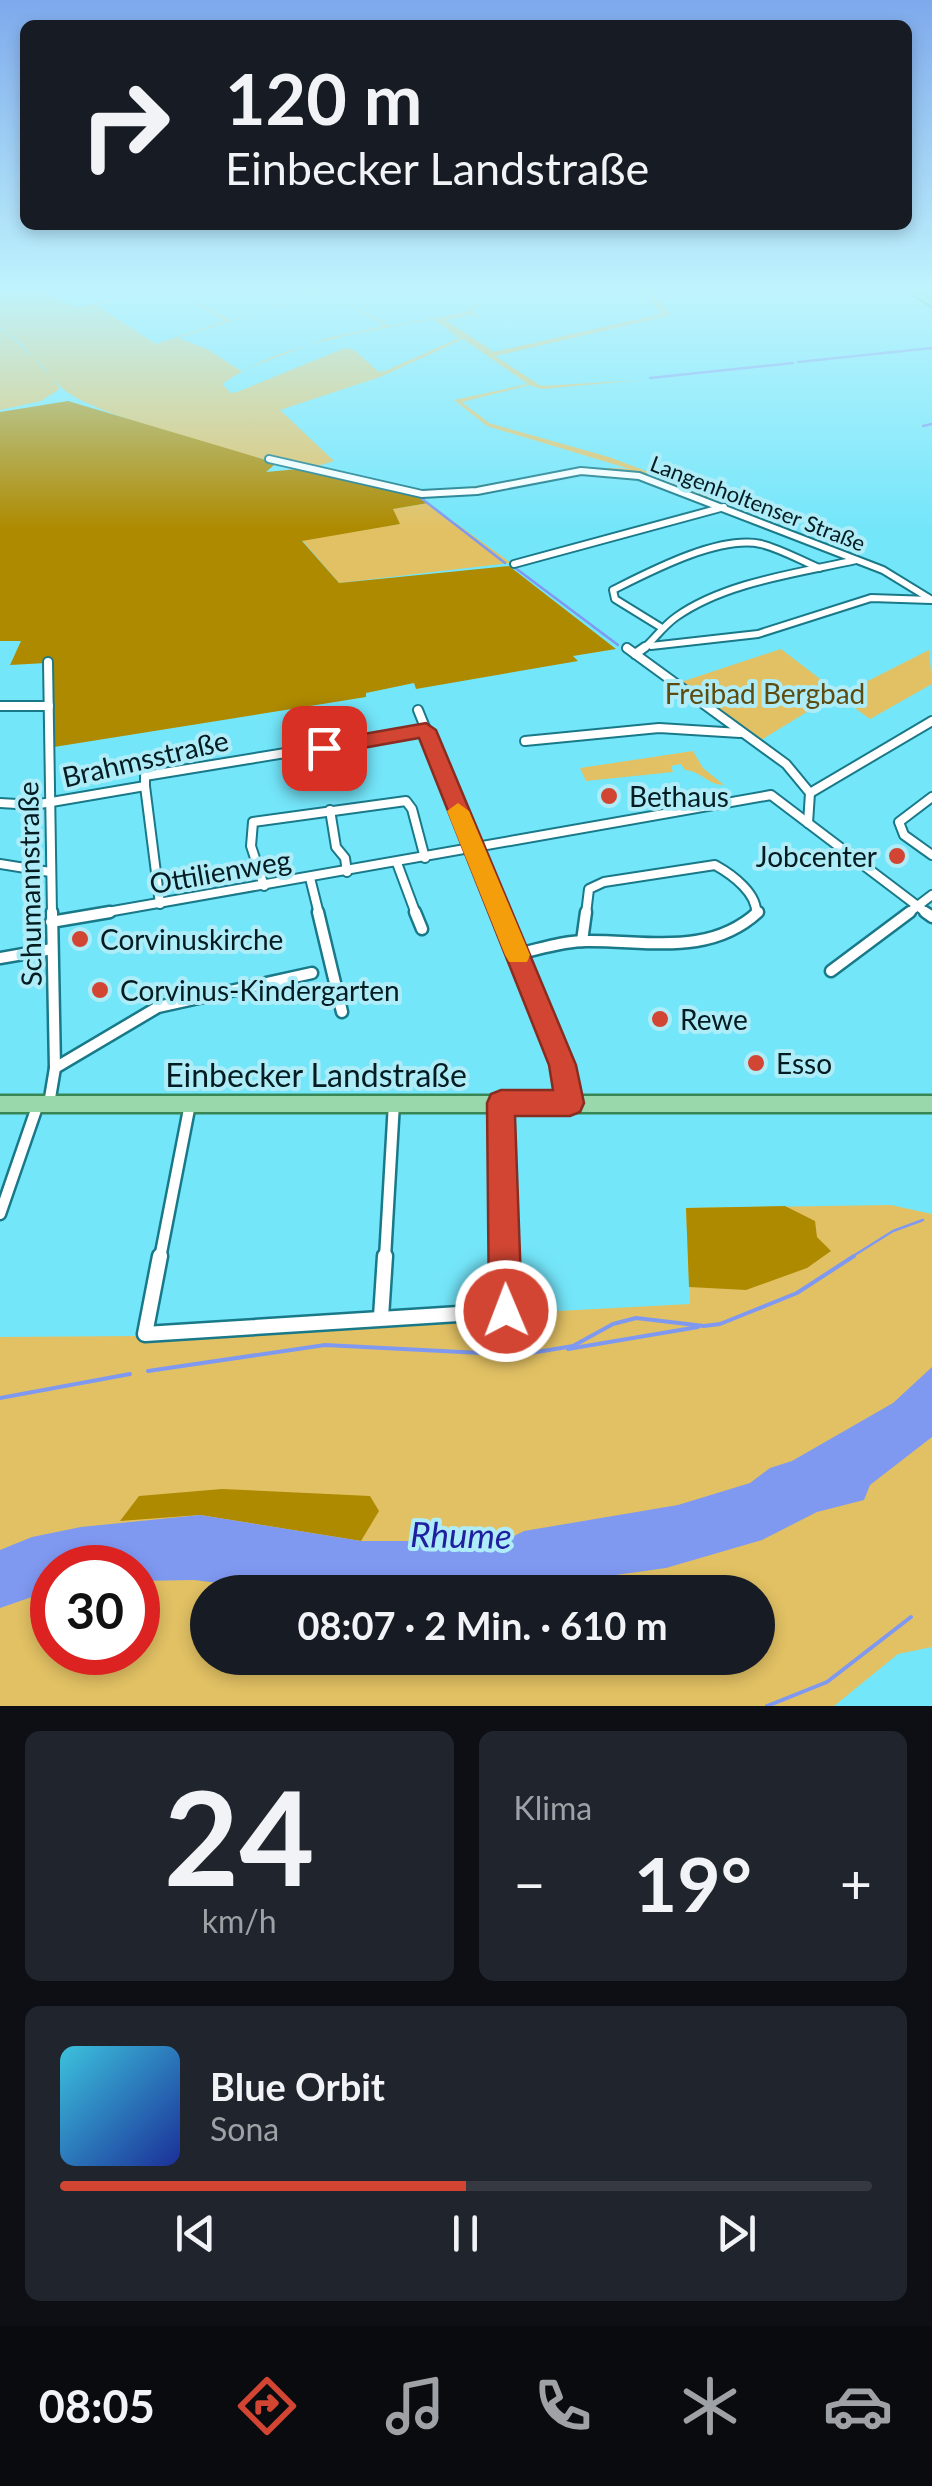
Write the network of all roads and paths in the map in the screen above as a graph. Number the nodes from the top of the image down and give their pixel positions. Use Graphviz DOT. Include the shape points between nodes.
graph roads {
  1 [pos="269,460"];
  2 [pos="726,507"];
  3 [pos="856,560"];
  4 [pos="514,564"];
  5 [pos="818,568"];
  6 [pos="932,600"];
  7 [pos="662,628"];
  8 [pos="651,646"];
  9 [pos="48,662"];
  10 [pos="0,706"];
  11 [pos="49,706"];
  12 [pos="418,710"];
  13 [pos="932,721"];
  14 [pos="426,730"];
  15 [pos="743,733"];
  16 [pos="525,741"];
  17 [pos="145,786"];
  18 [pos="810,792"];
  19 [pos="932,797"];
  20 [pos="0,803"];
  21 [pos="51,803"];
  22 [pos="330,810"];
  23 [pos="808,824"];
  24 [pos="472,848"];
  25 [pos="932,855"];
  26 [pos="425,858"];
  27 [pos="397,862"];
  28 [pos="0,864"];
  29 [pos="50,872"];
  30 [pos="347,872"];
  31 [pos="310,878"];
  32 [pos="264,886"];
  33 [pos="932,894"];
  34 [pos="160,904"];
  35 [pos="916,905"];
  36 [pos="932,918"];
  37 [pos="51,922"];
  38 [pos="422,929"];
  39 [pos="582,941"];
  40 [pos="52,949"];
  41 [pos="518,954"];
  42 [pos="0,958"];
  43 [pos="830,971"];
  44 [pos="312,973"];
  45 [pos="342,1012"];
  46 [pos="55,1068"];
  47 [pos="501,1103"];
  48 [pos="570,1103"];
  49 [pos="0,1104"];
  50 [pos="43,1104"];
  51 [pos="190,1104"];
  52 [pos="394,1104"];
  53 [pos="932,1104"];
  54 [pos="0,1214"];
  55 [pos="381,1318"];
  1 -- 2 [label="street, Langenholtenser Straße" via="422,494 477,491 571,472 617,472"];
  2 -- 3 [label="street, Langenholtenser Straße"];
  2 -- 4 [label="street"];
  3 -- 5 [label="street"];
  3 -- 6 [label="street, Langenholtenser Straße"];
  5 -- 7 [label="street" via="695,607"];
  5 -- 7 [label="street" via="744,543 613,590 615,598"];
  6 -- 8 [label="street" via="871,598 758,634"];
  7 -- 8 [label="street"];
  8 -- 15 [label="street" via="631,651"];
  9 -- 11 [label="street, Schumannstraße"];
  10 -- 11 [label="street"];
  11 -- 21 [label="street, Schumannstraße"];
  12 -- 14 [label="street"];
  13 -- 18 [label="street"];
  14 -- 17 [label="street, Brahmsstraße" via="144,776"];
  14 -- 24 [label="street"];
  15 -- 16 [label="street" via="634,726"];
  15 -- 18 [label="street" via="793,769"];
  17 -- 21 [label="street, Brahmsstraße"];
  17 -- 34 [label="street"];
  18 -- 23 [label="street"];
  19 -- 25 [label="street" via="899,822 904,835"];
  20 -- 21 [label="street, Brahmsstraße"];
  21 -- 29 [label="street, Schumannstraße"];
  22 -- 26 [label="street" via="406,801"];
  22 -- 30 [label="street"];
  22 -- 32 [label="street" via="253,822 252,850"];
  23 -- 24 [label="street, Ottilienweg" via="770,795"];
  23 -- 35 [label="street, Ottilienweg"];
  24 -- 26 [label="street, Ottilienweg"];
  24 -- 41 [label="street"];
  26 -- 27 [label="street, Ottilienweg"];
  27 -- 30 [label="street, Ottilienweg"];
  27 -- 38 [label="street"];
  28 -- 29 [label="street"];
  29 -- 37 [label="street, Schumannstraße"];
  30 -- 31 [label="street, Ottilienweg"];
  31 -- 32 [label="street, Ottilienweg"];
  31 -- 45 [label="street"];
  32 -- 34 [label="street, Ottilienweg"];
  33 -- 35 [label="street"];
  34 -- 37 [label="street, Ottilienweg"];
  35 -- 36 [label="street, Ottilienweg"];
  35 -- 43 [label="street"];
  37 -- 40 [label="street, Schumannstraße"];
  39 -- 39 [label="street" via="692,945 747,924 758,912 729,872 714,865 604,882 589,889"];
  39 -- 41 [label="street"];
  40 -- 42 [label="street"];
  40 -- 46 [label="street, Schumannstraße"];
  41 -- 48 [label="street"];
  44 -- 46 [label="street" via="158,1008"];
  46 -- 50 [label="street, Schumannstraße"];
  47 -- 48 [label="main road, Einbecker Landstraße"];
  47 -- 52 [label="main road, Einbecker Landstraße"];
  47 -- 55 [label="street" via="506,1311"];
  48 -- 53 [label="main road, Einbecker Landstraße"];
  49 -- 50 [label="main road, Einbecker Landstraße"];
  50 -- 51 [label="main road, Einbecker Landstraße"];
  50 -- 54 [label="street, Schumannstraße"];
  51 -- 52 [label="main road, Einbecker Landstraße"];
  51 -- 55 [label="street" via="146,1334"];
  52 -- 55 [label="street"];
}
